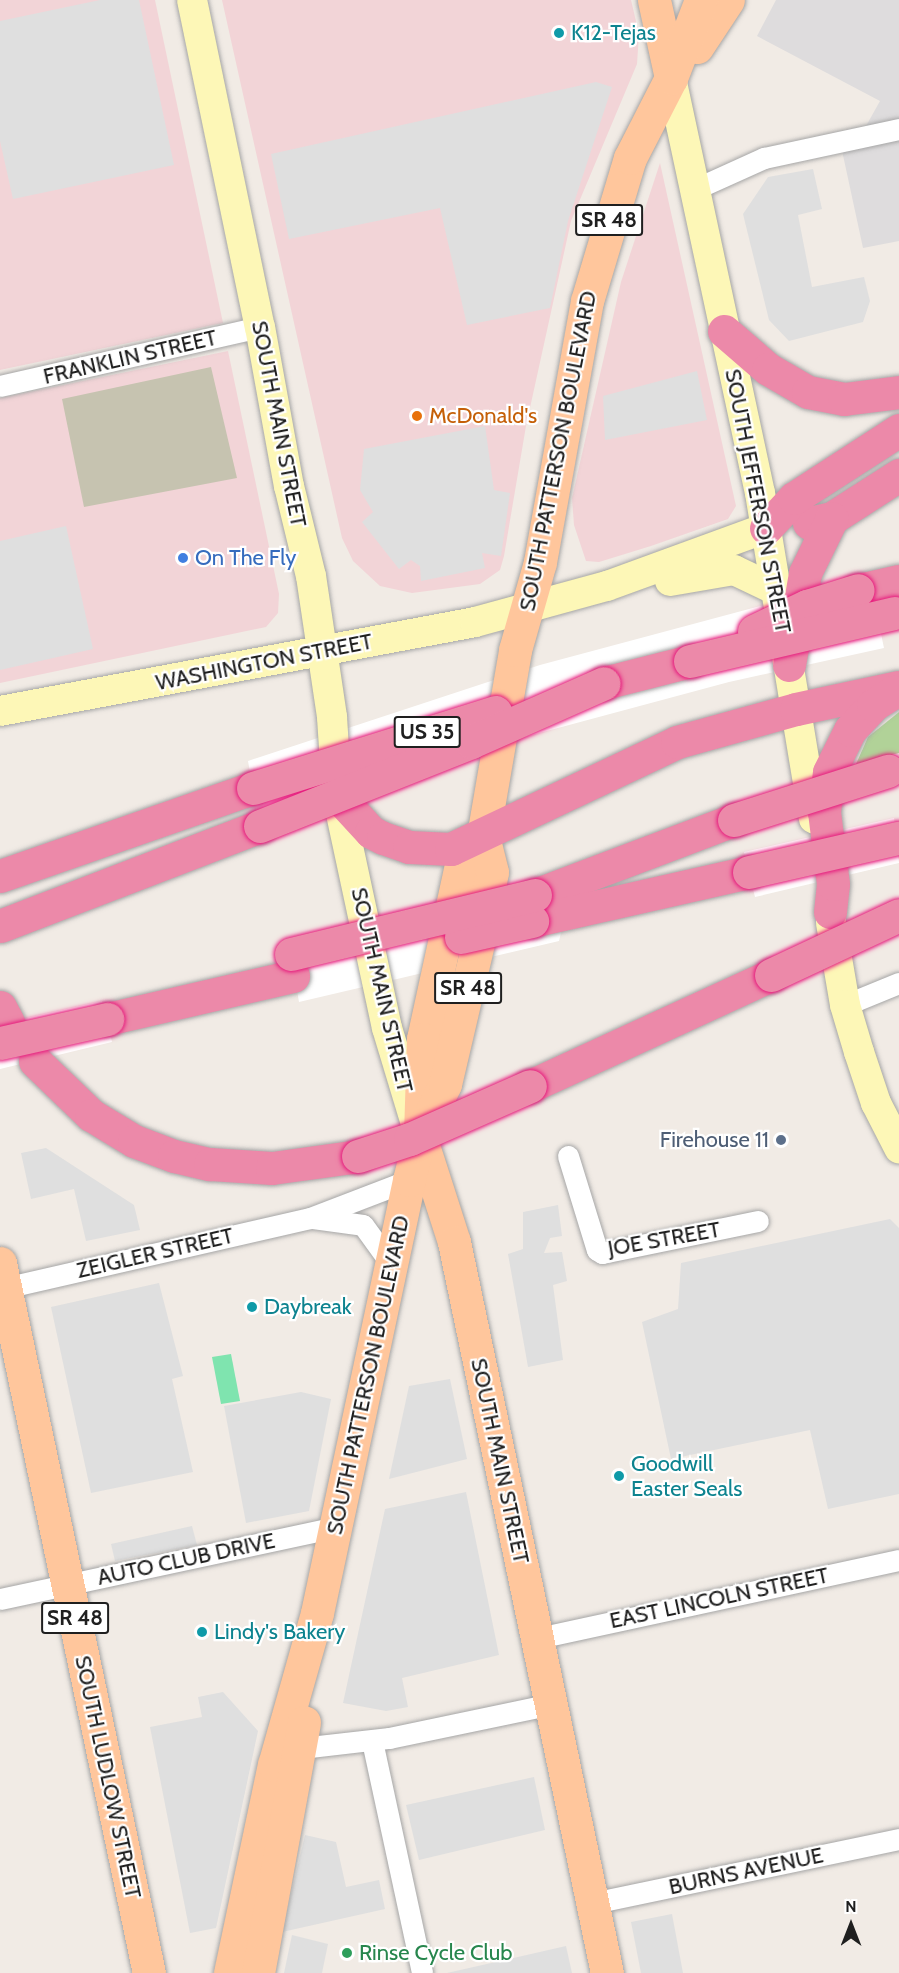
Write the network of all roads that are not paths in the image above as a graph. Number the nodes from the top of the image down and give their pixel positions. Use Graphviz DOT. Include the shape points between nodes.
graph roads {
  1 [pos="192,0"];
  2 [pos="654,0"];
  3 [pos="701,0"];
  4 [pos="728,0"];
  5 [pos="671,78"];
  6 [pos="899,129"];
  7 [pos="693,190"];
  8 [pos="261,327"];
  9 [pos="724,331"];
  10 [pos="0,386"];
  11 [pos="899,392"];
  12 [pos="899,430"];
  13 [pos="899,475"];
  14 [pos="832,518"];
  15 [pos="766,528"];
  16 [pos="899,581"];
  17 [pos="607,585"];
  18 [pos="776,590"];
  19 [pos="527,606"];
  20 [pos="896,613"];
  21 [pos="323,650"];
  22 [pos="690,662"];
  23 [pos="789,665"];
  24 [pos="604,683"];
  25 [pos="899,688"];
  26 [pos="796,709"];
  27 [pos="0,711"];
  28 [pos="894,769"];
  29 [pos="337,795"];
  30 [pos="483,836"];
  31 [pos="898,838"];
  32 [pos="11,872"];
  33 [pos="533,908"];
  34 [pos="830,912"];
  35 [pos="899,915"];
  36 [pos="8,924"];
  37 [pos="899,983"];
  38 [pos="845,1005"];
  39 [pos="3,1024"];
  40 [pos="35,1061"];
  41 [pos="420,1136"];
  42 [pos="899,1148"];
  43 [pos="568,1156"];
  44 [pos="409,1180"];
  45 [pos="310,1218"];
  46 [pos="758,1221"];
  47 [pos="392,1264"];
  48 [pos="2,1280"];
  49 [pos="336,1527"];
  50 [pos="899,1560"];
  51 [pos="68,1584"];
  52 [pos="0,1599"];
  53 [pos="317,1613"];
  54 [pos="538,1638"];
  55 [pos="552,1704"];
  56 [pos="372,1741"];
  57 [pos="301,1748"];
  58 [pos="899,1839"];
  59 [pos="593,1903"];
  60 [pos="148,1973"];
  61 [pos="230,1973"];
  62 [pos="258,1973"];
  63 [pos="422,1973"];
  64 [pos="607,1973"];
  1 -- 8 [label="street, SOUTH MAIN STREET"];
  2 -- 5 [label="main road, SOUTH JEFFERSON STREET"];
  3 -- 5 [label="main road, SOUTH PATTERSON BOULEVARD"];
  4 -- 5 [label="main road, SOUTH PATTERSON BOULEVARD" via="712,28"];
  5 -- 7 [label="street, SOUTH JEFFERSON STREET"];
  5 -- 19 [label="main road, SOUTH PATTERSON BOULEVARD / SR 48" via="639,136 599,252 540,562"];
  6 -- 7 [label="street" via="764,158"];
  7 -- 9 [label="street, SOUTH JEFFERSON STREET"];
  8 -- 10 [label="street, FRANKLIN STREET"];
  8 -- 21 [label="street, SOUTH MAIN STREET"];
  9 -- 11 [label="highway" via="768,369 808,392 851,399"];
  9 -- 15 [label="street, SOUTH JEFFERSON STREET"];
  12 -- 15 [label="highway" via="794,498"];
  13 -- 14 [label="highway"];
  14 -- 15 [label="highway"];
  14 -- 23 [label="highway" via="805,573"];
  15 -- 17 [label="street"];
  15 -- 18 [label="street, SOUTH JEFFERSON STREET"];
  16 -- 22 [label="highway, bridge" via="807,606"];
  17 -- 18 [label="street" via="658,583 734,570"];
  17 -- 19 [label="street, WASHINGTON STREET"];
  18 -- 23 [label="street, SOUTH JEFFERSON STREET"];
  19 -- 21 [label="street, WASHINGTON STREET" via="475,622"];
  19 -- 30 [label="main road, SOUTH PATTERSON BOULEVARD / SR 48" via="515,650"];
  20 -- 22 [label="highway, US 35, bridge"];
  21 -- 27 [label="street, WASHINGTON STREET"];
  21 -- 29 [label="street, SOUTH MAIN STREET"];
  22 -- 24 [label="highway, US 35"];
  23 -- 26 [label="street, SOUTH JEFFERSON STREET"];
  24 -- 32 [label="highway, US 35, bridge" via="442,728 253,788"];
  24 -- 36 [label="highway, bridge" via="471,742"];
  25 -- 26 [label="highway"];
  25 -- 34 [label="highway" via="873,705 850,730 829,772 824,812 833,884"];
  26 -- 30 [label="highway" via="700,734 653,751"];
  26 -- 34 [label="street, SOUTH JEFFERSON STREET"];
  28 -- 33 [label="highway, bridge" via="734,820"];
  29 -- 30 [label="highway" via="371,832 409,847 451,849"];
  29 -- 41 [label="street, SOUTH MAIN STREET" via="387,1028"];
  30 -- 41 [label="main road, SOUTH PATTERSON BOULEVARD / SR 48" via="492,873 482,930 445,1084"];
  31 -- 33 [label="highway, bridge" via="749,872"];
  33 -- 39 [label="highway, bridge" via="292,965 114,1018"];
  34 -- 38 [label="street, SOUTH JEFFERSON STREET"];
  35 -- 40 [label="highway, bridge" via="419,1136 358,1156 272,1168 182,1158 134,1141 91,1115"];
  37 -- 38 [label="street"];
  38 -- 42 [label="street, SOUTH JEFFERSON STREET" via="876,1102"];
  41 -- 44 [label="main road, SOUTH PATTERSON BOULEVARD"];
  41 -- 54 [label="main road, SOUTH MAIN STREET" via="454,1242"];
  43 -- 46 [label="street, JOE STREET" via="597,1250 602,1253"];
  44 -- 45 [label="street, ZEIGLER STREET"];
  44 -- 47 [label="main road, SOUTH PATTERSON BOULEVARD"];
  45 -- 47 [label="street, ZEIGLER STREET" via="363,1225"];
  45 -- 48 [label="street, ZEIGLER STREET"];
  47 -- 49 [label="main road, SOUTH PATTERSON BOULEVARD"];
  48 -- 51 [label="main road, SOUTH LUDLOW STREET / SR 48"];
  49 -- 51 [label="street, AUTO CLUB DRIVE"];
  49 -- 53 [label="main road, SOUTH PATTERSON BOULEVARD"];
  50 -- 54 [label="street, EAST LINCOLN STREET"];
  51 -- 52 [label="street, AUTO CLUB DRIVE"];
  51 -- 60 [label="main road, SOUTH LUDLOW STREET / SR 48"];
  53 -- 57 [label="main road, SOUTH PATTERSON BOULEVARD"];
  53 -- 61 [label="main road, SOUTH PATTERSON BOULEVARD" via="274,1765"];
  54 -- 55 [label="main road, SOUTH MAIN STREET"];
  55 -- 56 [label="street"];
  55 -- 59 [label="main road, SOUTH MAIN STREET"];
  56 -- 57 [label="street"];
  56 -- 63 [label="street"];
  57 -- 62 [label="main road, SOUTH PATTERSON BOULEVARD"];
  58 -- 59 [label="street, BURNS AVENUE"];
  59 -- 64 [label="main road, SOUTH MAIN STREET"];
}
